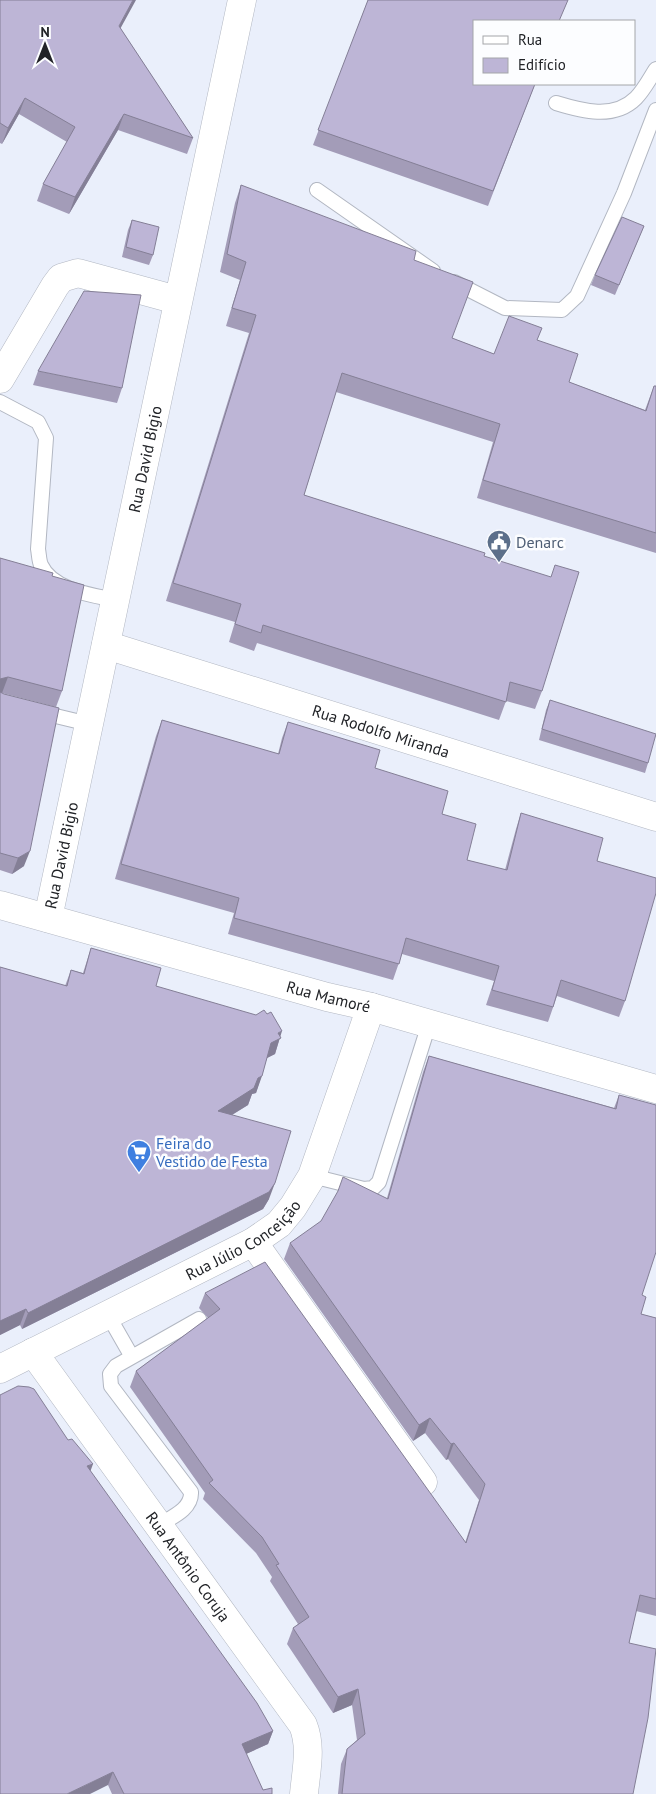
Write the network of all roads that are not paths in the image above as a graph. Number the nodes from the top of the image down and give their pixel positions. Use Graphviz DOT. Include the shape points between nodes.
graph roads {
  1 [pos="242,0"];
  2 [pos="656,69"];
  3 [pos="556,102"];
  4 [pos="656,110"];
  5 [pos="317,190"];
  6 [pos="177,300"];
  7 [pos="0,379"];
  8 [pos="0,402"];
  9 [pos="115,600"];
  10 [pos="106,645"];
  11 [pos="27,708"];
  12 [pos="89,724"];
  13 [pos="656,817"];
  14 [pos="0,905"];
  15 [pos="48,918"];
  16 [pos="370,1007"];
  17 [pos="430,1024"];
  18 [pos="656,1090"];
  19 [pos="312,1176"];
  20 [pos="254,1242"];
  21 [pos="108,1314"];
  22 [pos="199,1319"];
  23 [pos="34,1352"];
  24 [pos="132,1357"];
  25 [pos="0,1369"];
  26 [pos="423,1482"];
  27 [pos="159,1525"];
  28 [pos="304,1794"];
  1 -- 6 [label="street, Rua David Bigio"];
  2 -- 3 [label="lane" via="637,97 621,109 595,112"];
  4 -- 5 [label="lane" via="624,193 577,296 562,310 505,308 428,269"];
  6 -- 7 [label="street" via="88,275 70,274 61,278"];
  6 -- 9 [label="street, Rua David Bigio"];
  8 -- 9 [label="lane" via="38,422 46,438 38,549 41,565 51,578 78,592"];
  9 -- 10 [label="street, Rua David Bigio"];
  10 -- 12 [label="street, Rua David Bigio"];
  10 -- 13 [label="street, Rua Rodolfo Miranda"];
  11 -- 12 [label="lane"];
  12 -- 15 [label="street, Rua David Bigio"];
  14 -- 15 [label="street, Rua Mamoré"];
  15 -- 16 [label="street, Rua Mamoré"];
  16 -- 17 [label="street, Rua Mamoré"];
  16 -- 19 [label="street, Rua Júlio Conceição"];
  17 -- 18 [label="street, Rua Mamoré"];
  17 -- 19 [label="lane" via="379,1182 373,1188 364,1189"];
  19 -- 20 [label="street, Rua Júlio Conceição" via="280,1224"];
  20 -- 21 [label="street, Rua Júlio Conceição"];
  20 -- 26 [label="street"];
  21 -- 23 [label="street, Rua Júlio Conceição"];
  21 -- 24 [label="lane"];
  22 -- 24 [label="lane"];
  23 -- 25 [label="street, Rua Júlio Conceição"];
  23 -- 27 [label="street, Rua Antônio Coruja"];
  24 -- 27 [label="lane" via="116,1366 110,1374 111,1386 192,1492 192,1500 187,1506"];
  27 -- 28 [label="street, Rua Antônio Coruja" via="303,1725 308,1736"];
}
